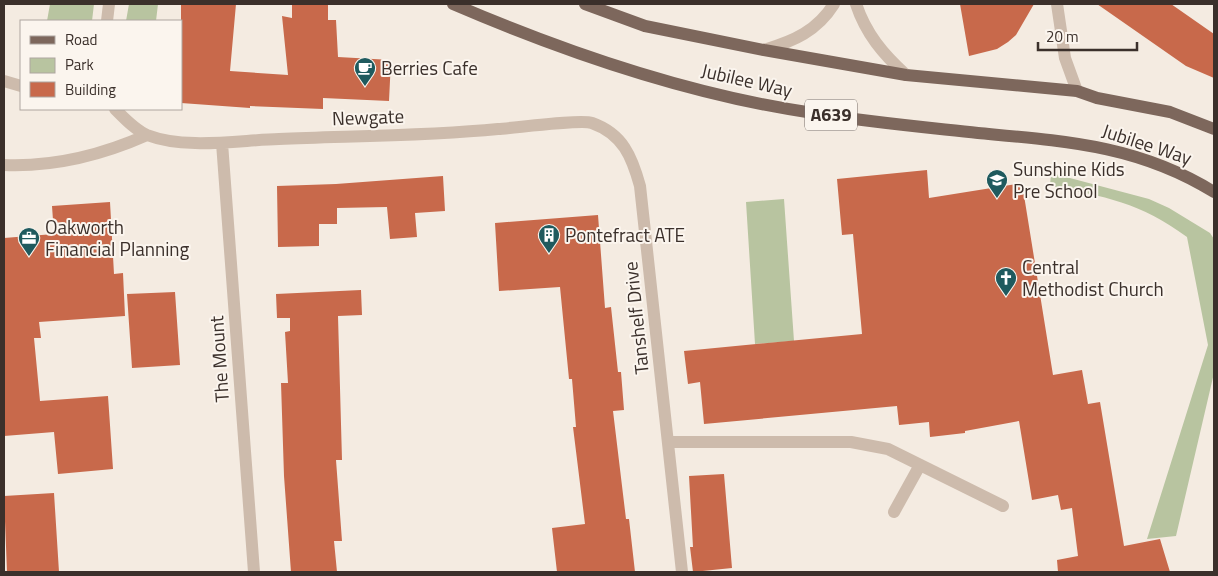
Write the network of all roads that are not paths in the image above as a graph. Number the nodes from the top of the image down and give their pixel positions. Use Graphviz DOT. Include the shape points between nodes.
graph roads {
  1 [pos="109,4"];
  2 [pos="453,4"];
  3 [pos="585,4"];
  4 [pos="834,4"];
  5 [pos="856,4"];
  6 [pos="1057,4"];
  7 [pos="107,20"];
  8 [pos="764,50"];
  9 [pos="906,75"];
  10 [pos="4,81"];
  11 [pos="20,86"];
  12 [pos="1077,91"];
  13 [pos="116,110"];
  14 [pos="590,122"];
  15 [pos="1214,129"];
  16 [pos="147,135"];
  17 [pos="222,143"];
  18 [pos="4,165"];
  19 [pos="1214,192"];
  20 [pos="668,442"];
  21 [pos="920,464"];
  22 [pos="1003,506"];
  23 [pos="894,512"];
  24 [pos="254,572"];
  25 [pos="682,572"];
  1 -- 7 [label="street"];
  2 -- 19 [label="main road, Jubilee Way / A639" via="504,26 630,70 738,99 812,113 927,128 1081,143 1115,150 1186,175"];
  3 -- 8 [label="main road, Jubilee Way" via="645,26"];
  4 -- 8 [label="street" via="825,18 792,42"];
  5 -- 9 [label="street" via="882,53"];
  6 -- 12 [label="street" via="1064,58"];
  8 -- 9 [label="main road, Jubilee Way"];
  9 -- 12 [label="main road, Jubilee Way"];
  10 -- 11 [label="street"];
  12 -- 15 [label="main road, Jubilee Way" via="1170,112"];
  13 -- 16 [label="street, Newgate"];
  14 -- 17 [label="street, Newgate" via="479,131"];
  14 -- 20 [label="street, Tanshelf Drive" via="613,133 622,142 633,159 640,186"];
  16 -- 17 [label="street, Newgate" via="170,140"];
  16 -- 18 [label="street" via="119,148 80,158 24,166"];
  17 -- 24 [label="street, The Mount"];
  20 -- 21 [label="street" via="851,442 888,450"];
  20 -- 25 [label="street, Tanshelf Drive"];
  21 -- 22 [label="street"];
  21 -- 23 [label="street"];
}
